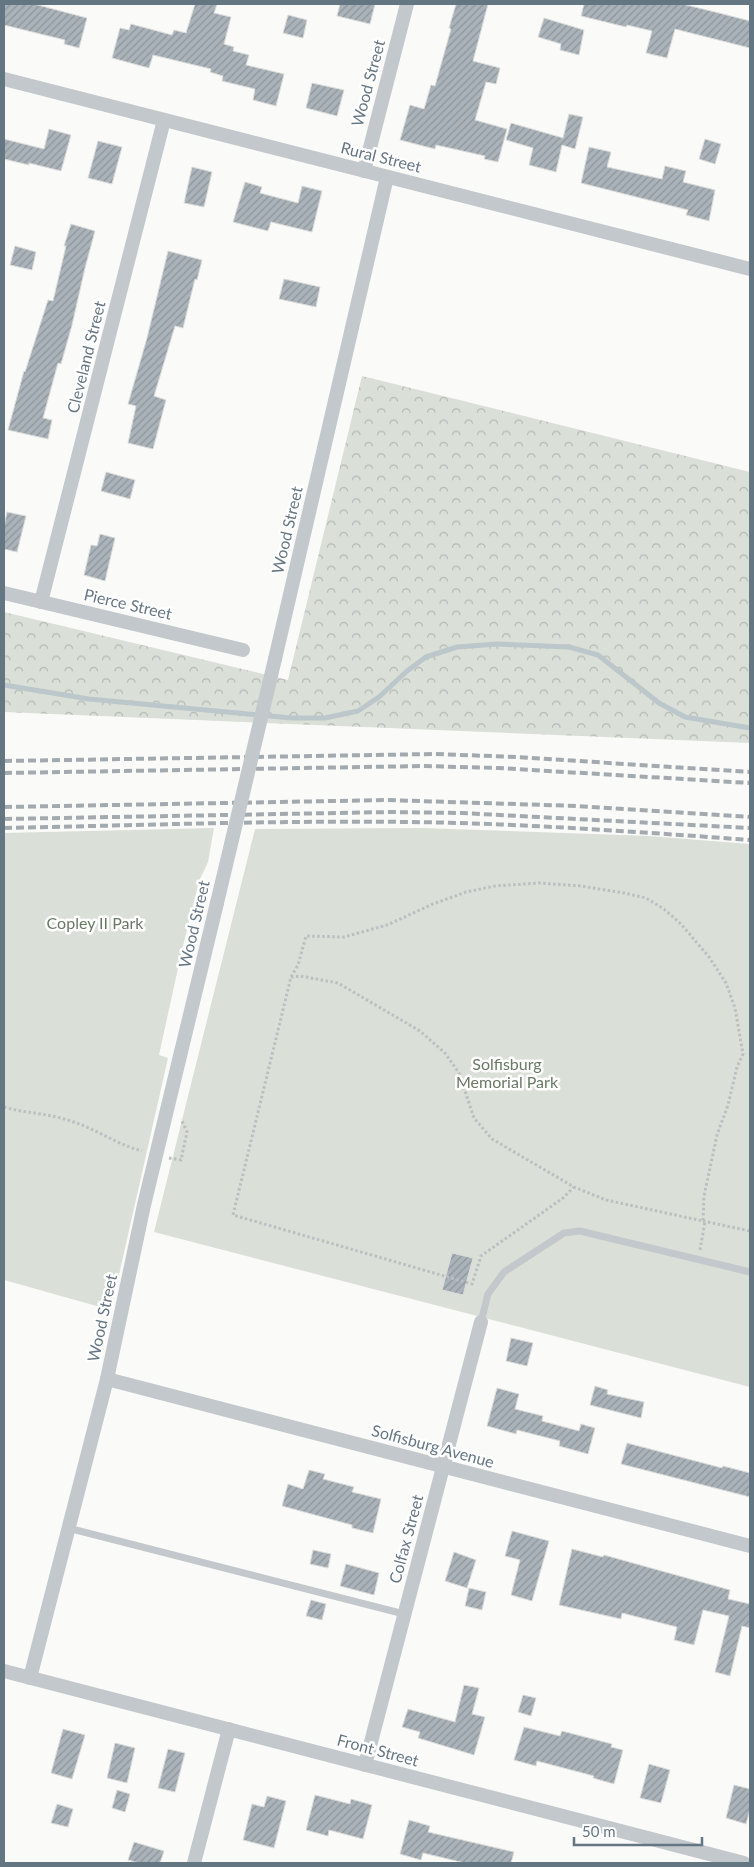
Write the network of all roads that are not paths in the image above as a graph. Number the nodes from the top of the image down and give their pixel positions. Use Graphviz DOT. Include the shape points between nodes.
graph roads {
  1 [pos="407,4"];
  2 [pos="4,79"];
  3 [pos="164,120"];
  4 [pos="364,171"];
  5 [pos="387,177"];
  6 [pos="750,269"];
  7 [pos="4,593"];
  8 [pos="41,602"];
  9 [pos="243,650"];
  10 [pos="750,1272"];
  11 [pos="481,1322"];
  12 [pos="106,1379"];
  13 [pos="443,1466"];
  14 [pos="68,1528"];
  15 [pos="750,1546"];
  16 [pos="404,1614"];
  17 [pos="4,1671"];
  18 [pos="30,1678"];
  19 [pos="229,1729"];
  20 [pos="365,1765"];
  21 [pos="194,1863"];
  22 [pos="744,1863"];
  1 -- 4 [label="street, Wood Street"];
  2 -- 3 [label="street, Rural Street"];
  3 -- 4 [label="street, Rural Street"];
  3 -- 8 [label="street, Cleveland Street"];
  4 -- 5 [label="street, Rural Street"];
  5 -- 6 [label="street, Rural Street"];
  5 -- 12 [label="street, Wood Street, bridge" via="144,1205"];
  7 -- 8 [label="street, Pierce Street"];
  8 -- 9 [label="street, Pierce Street"];
  10 -- 11 [label="lane" via="580,1231 564,1233 504,1272 488,1294"];
  11 -- 13 [label="street, Colfax Street"];
  12 -- 13 [label="street, Solfisburg Avenue"];
  12 -- 14 [label="street, Wood Street"];
  13 -- 15 [label="street, Solfisburg Avenue"];
  13 -- 16 [label="street, Colfax Street"];
  14 -- 16 [label="lane"];
  14 -- 18 [label="street, Wood Street"];
  16 -- 20 [label="street, Colfax Street"];
  17 -- 18 [label="street, Front Street"];
  18 -- 19 [label="street, Front Street"];
  19 -- 20 [label="street, Front Street"];
  19 -- 21 [label="street"];
  20 -- 22 [label="street, Front Street"];
}
